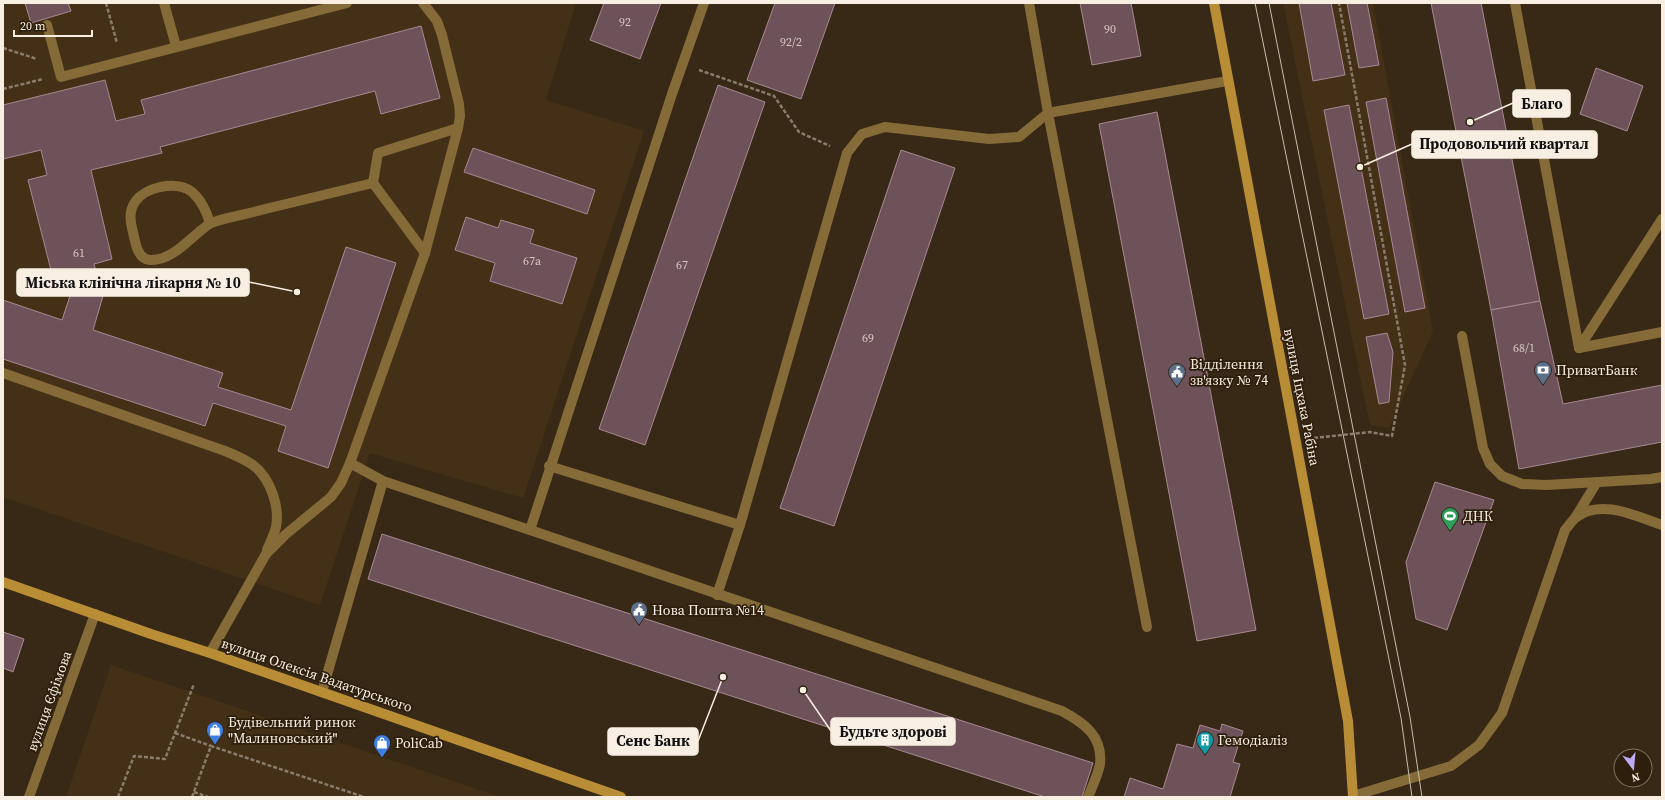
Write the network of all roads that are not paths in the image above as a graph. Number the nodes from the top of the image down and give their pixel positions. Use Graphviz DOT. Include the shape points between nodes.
graph roads {
  1 [pos="164,3"];
  2 [pos="348,3"];
  3 [pos="423,3"];
  4 [pos="704,3"];
  5 [pos="1029,3"];
  6 [pos="1214,3"];
  7 [pos="1515,3"];
  8 [pos="47,25"];
  9 [pos="176,46"];
  10 [pos="1227,81"];
  11 [pos="1048,113"];
  12 [pos="458,128"];
  13 [pos="373,183"];
  14 [pos="1662,219"];
  15 [pos="210,223"];
  16 [pos="425,253"];
  17 [pos="1662,332"];
  18 [pos="1462,336"];
  19 [pos="1579,348"];
  20 [pos="3,373"];
  21 [pos="350,463"];
  22 [pos="550,466"];
  23 [pos="1662,477"];
  24 [pos="383,481"];
  25 [pos="1597,482"];
  26 [pos="1575,518"];
  27 [pos="740,525"];
  28 [pos="1662,525"];
  29 [pos="530,530"];
  30 [pos="266,554"];
  31 [pos="3,582"];
  32 [pos="717,595"];
  33 [pos="95,614"];
  34 [pos="1147,627"];
  35 [pos="210,653"];
  36 [pos="322,692"];
  37 [pos="1353,796"];
  38 [pos="29,797"];
  39 [pos="621,797"];
  40 [pos="1088,797"];
  1 -- 9 [label="street"];
  2 -- 9 [label="street"];
  3 -- 12 [label="street" via="437,22 442,35 459,104"];
  4 -- 22 [label="street"];
  5 -- 11 [label="street"];
  6 -- 10 [label="street, вулиця Іцхака Рабіна"];
  7 -- 19 [label="street"];
  8 -- 9 [label="street" via="61,77"];
  10 -- 11 [label="street"];
  10 -- 37 [label="street, вулиця Іцхака Рабіна" via="1348,721"];
  11 -- 27 [label="street" via="1018,137 988,139 885,127 862,134 847,153"];
  11 -- 34 [label="street"];
  12 -- 13 [label="street" via="378,153"];
  12 -- 16 [label="street"];
  13 -- 15 [label="street"];
  13 -- 16 [label="street"];
  14 -- 19 [label="street"];
  15 -- 15 [label="street" via="176,251 163,258 149,260 140,256 130,219 132,208 144,192 170,185 191,191 203,205"];
  16 -- 21 [label="street"];
  17 -- 19 [label="street"];
  18 -- 25 [label="street" via="1483,448 1490,464 1502,476 1522,484"];
  20 -- 30 [label="street" via="242,458 265,479 276,509 276,527"];
  21 -- 24 [label="street"];
  21 -- 30 [label="street" via="331,497"];
  22 -- 27 [label="street"];
  22 -- 29 [label="street"];
  23 -- 25 [label="street"];
  24 -- 29 [label="street"];
  24 -- 36 [label="street"];
  25 -- 26 [label="street"];
  26 -- 28 [label="street" via="1590,511 1605,509 1620,511"];
  26 -- 37 [label="street" via="1564,530 1502,713 1479,745 1451,766"];
  27 -- 32 [label="street"];
  29 -- 32 [label="street"];
  30 -- 35 [label="street"];
  31 -- 33 [label="street, вулиця Олексія Вадатурського"];
  32 -- 40 [label="street" via="1062,711 1093,733 1099,747 1100,764"];
  33 -- 35 [label="street, вулиця Олексія Вадатурського"];
  33 -- 38 [label="street, вулиця Єфімова"];
  35 -- 36 [label="street, вулиця Олексія Вадатурського"];
  36 -- 39 [label="street, вулиця Олексія Вадатурського"];
}
